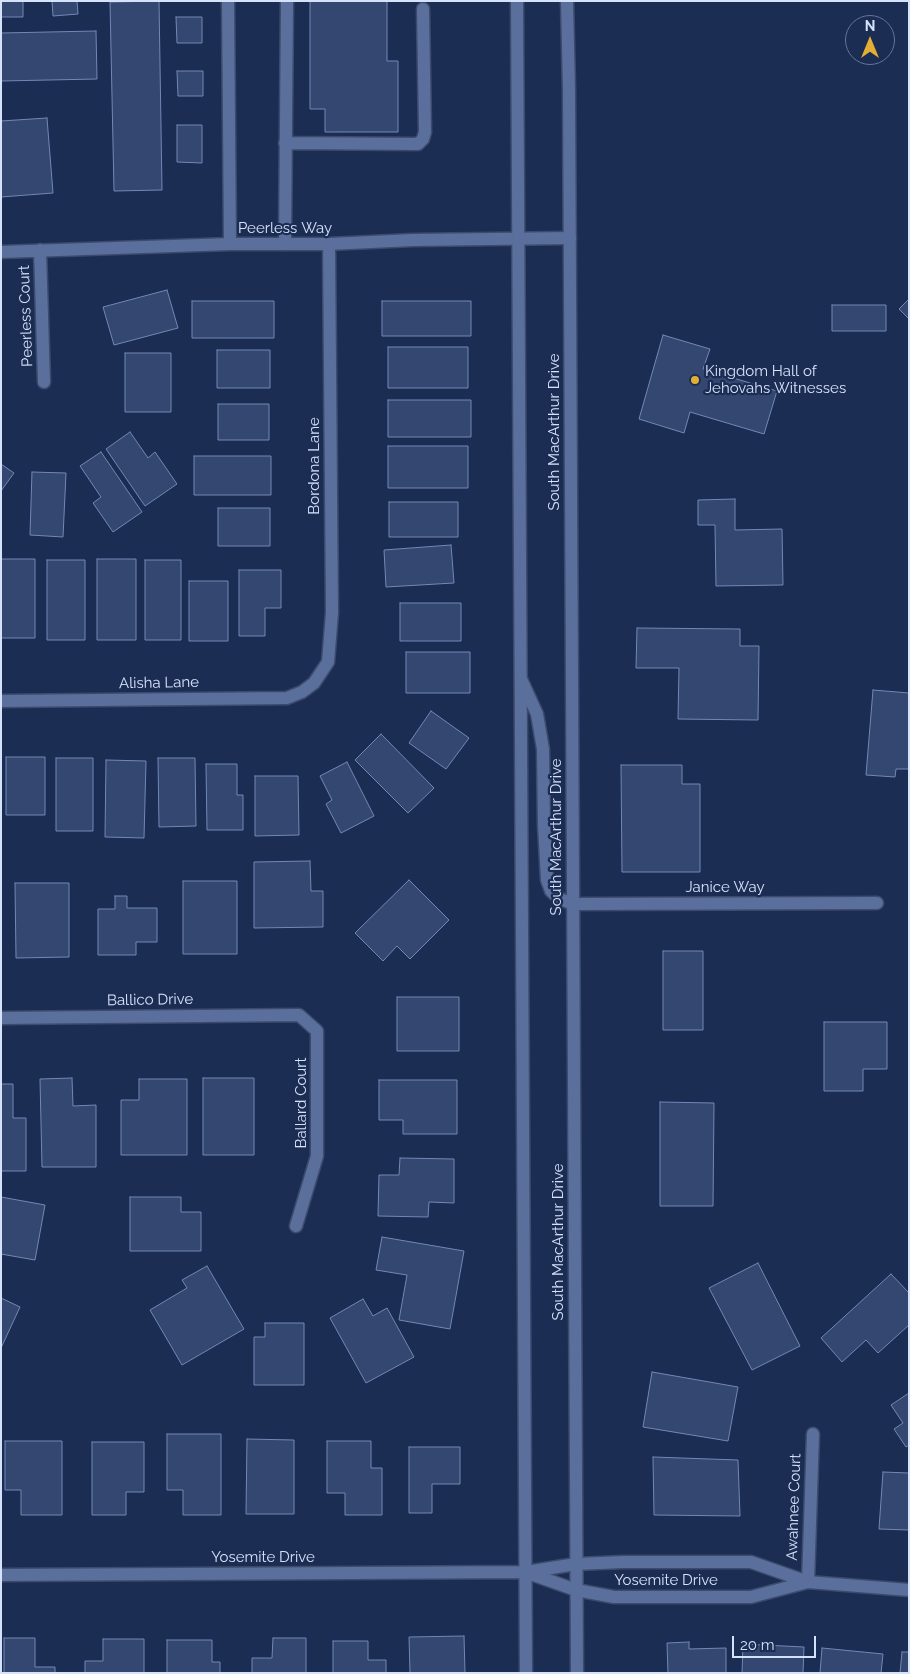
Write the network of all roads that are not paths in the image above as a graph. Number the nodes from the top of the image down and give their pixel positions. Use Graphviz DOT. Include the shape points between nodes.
graph roads {
  1 [pos="228,1"];
  2 [pos="287,1"];
  3 [pos="517,1"];
  4 [pos="567,1"];
  5 [pos="423,8"];
  6 [pos="285,144"];
  7 [pos="570,238"];
  8 [pos="519,239"];
  9 [pos="230,244"];
  10 [pos="285,244"];
  11 [pos="329,244"];
  12 [pos="40,250"];
  13 [pos="1,252"];
  14 [pos="44,382"];
  15 [pos="521,679"];
  16 [pos="314,683"];
  17 [pos="1,701"];
  18 [pos="572,904"];
  19 [pos="877,904"];
  20 [pos="298,1014"];
  21 [pos="1,1018"];
  22 [pos="296,1226"];
  23 [pos="813,1434"];
  24 [pos="576,1564"];
  25 [pos="526,1572"];
  26 [pos="1,1574"];
  27 [pos="808,1582"];
  28 [pos="576,1590"];
  29 [pos="909,1590"];
  30 [pos="526,1673"];
  31 [pos="577,1673"];
  1 -- 9 [label="street"];
  2 -- 6 [label="street"];
  3 -- 8 [label="street"];
  4 -- 7 [label="street, South MacArthur Drive"];
  5 -- 6 [label="street" via="424,139 418,144"];
  6 -- 10 [label="street"];
  7 -- 8 [label="street, Peerless Way"];
  7 -- 18 [label="street, South MacArthur Drive"];
  8 -- 11 [label="street, Peerless Way"];
  8 -- 15 [label="street"];
  9 -- 10 [label="street, Peerless Way"];
  9 -- 12 [label="street, Peerless Way"];
  10 -- 11 [label="street, Peerless Way"];
  11 -- 16 [label="street, Bordona Lane" via="332,613 328,662"];
  12 -- 13 [label="street, Peerless Way"];
  12 -- 14 [label="street, Peerless Court"];
  15 -- 18 [label="street" via="537,714 543,749 547,880 551,891"];
  15 -- 25 [label="street"];
  16 -- 17 [label="street, Alisha Lane" via="287,698"];
  18 -- 19 [label="street, Janice Way"];
  18 -- 24 [label="street, South MacArthur Drive"];
  20 -- 21 [label="street, Ballico Drive"];
  20 -- 22 [label="street, Ballard Court" via="317,1031 317,1156"];
  23 -- 27 [label="street, Awahnee Court"];
  24 -- 25 [label="street, Yosemite Drive"];
  24 -- 27 [label="street, Yosemite Drive" via="751,1562"];
  24 -- 28 [label="street, South MacArthur Drive"];
  25 -- 26 [label="street, Yosemite Drive"];
  25 -- 28 [label="street, Yosemite Drive"];
  25 -- 30 [label="street"];
  27 -- 28 [label="street, Yosemite Drive" via="750,1597 614,1597"];
  27 -- 29 [label="street, Yosemite Drive"];
  28 -- 31 [label="street, South MacArthur Drive"];
}
